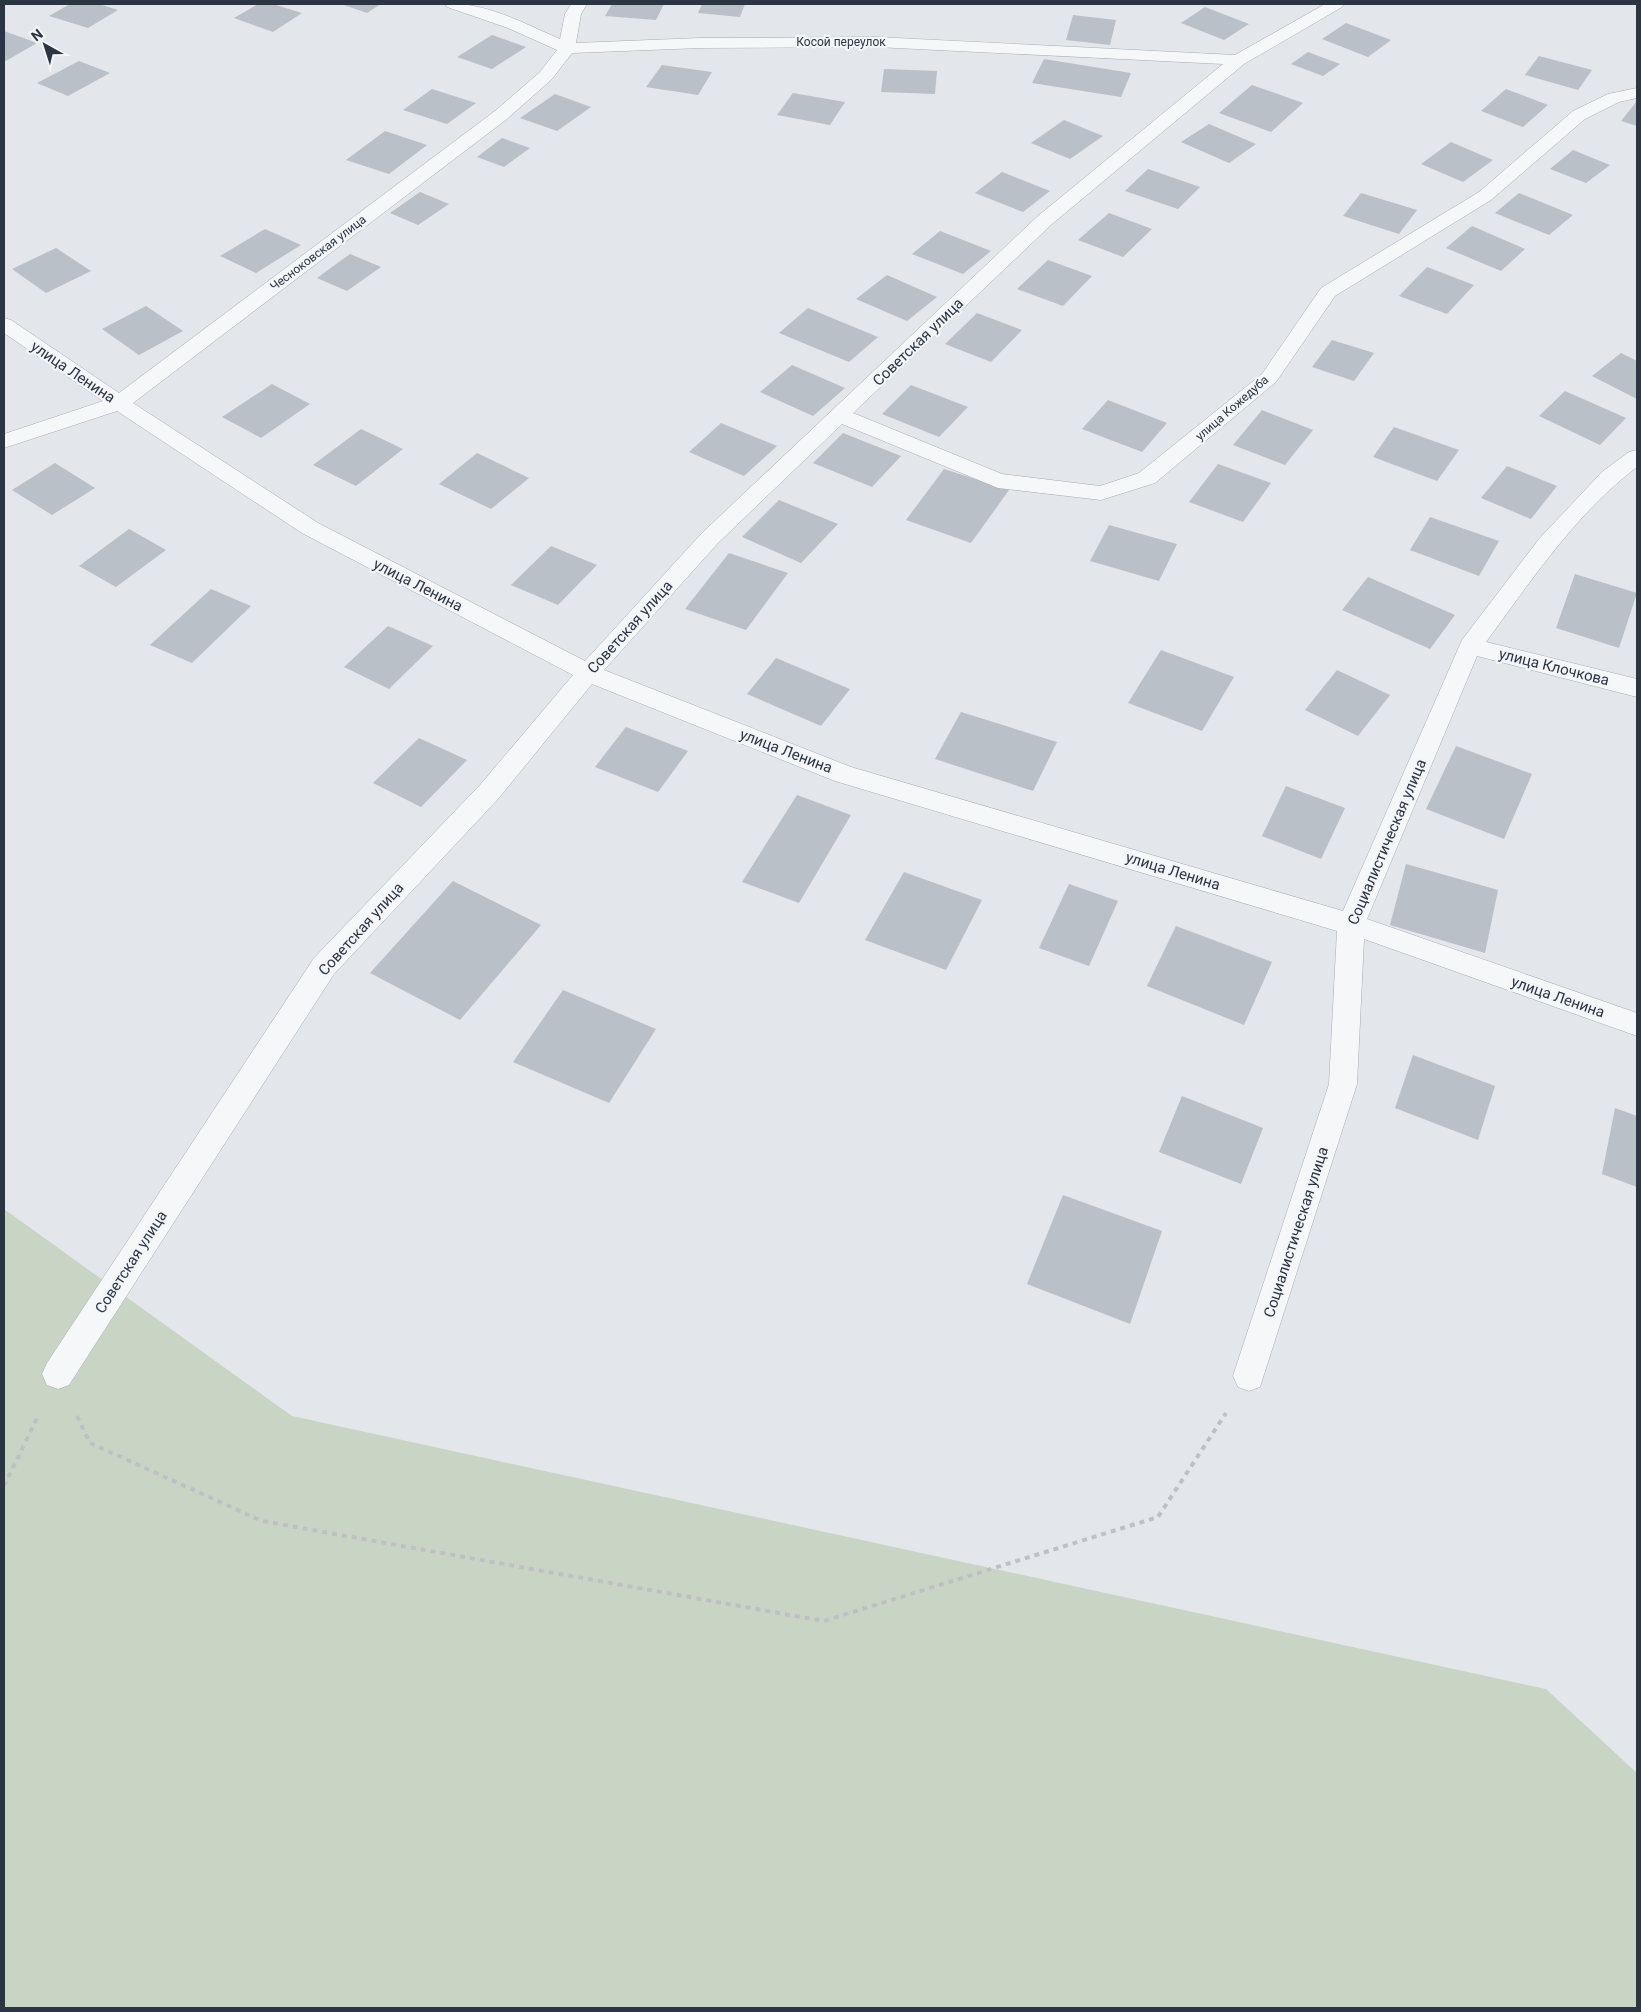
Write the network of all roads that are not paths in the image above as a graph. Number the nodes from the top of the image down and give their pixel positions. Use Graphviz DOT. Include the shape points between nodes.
graph roads {
  1 [pos="453,4"];
  2 [pos="579,4"];
  3 [pos="1336,4"];
  4 [pos="566,48"];
  5 [pos="1238,60"];
  6 [pos="1637,93"];
  7 [pos="4,324"];
  8 [pos="119,403"];
  9 [pos="841,416"];
  10 [pos="4,441"];
  11 [pos="1637,457"];
  12 [pos="1470,646"];
  13 [pos="588,673"];
  14 [pos="1637,688"];
  15 [pos="1351,924"];
  16 [pos="1637,1025"];
  17 [pos="58,1374"];
  18 [pos="1249,1376"];
  1 -- 4 [label="street, Косой переулок" via="514,25"];
  2 -- 4 [label="street, Чесноковская улица" via="574,10"];
  3 -- 5 [label="street, Советская улица"];
  4 -- 5 [label="street, Косой переулок" via="876,42"];
  4 -- 8 [label="street, Чесноковская улица" via="551,70 501,115"];
  5 -- 9 [label="street, Советская улица" via="1046,220"];
  6 -- 9 [label="street, улица Кожедуба" via="1614,98 1579,115 1485,196 1328,292 1269,378 1147,478 1101,493 998,481"];
  7 -- 8 [label="street, улица Ленина"];
  8 -- 10 [label="street, Чесноковская улица"];
  8 -- 13 [label="street, улица Ленина" via="310,528"];
  9 -- 13 [label="street, Советская улица" via="710,538"];
  11 -- 12 [label="street, Социалистическая улица" via="1610,477 1547,544"];
  12 -- 14 [label="street, улица Клочкова"];
  12 -- 15 [label="street, Социалистическая улица"];
  13 -- 15 [label="street, улица Ленина" via="844,774"];
  13 -- 17 [label="street, Советская улица" via="489,792 324,966"];
  15 -- 16 [label="street, улица Ленина"];
  15 -- 18 [label="street, Социалистическая улица" via="1343,1084"];
}
